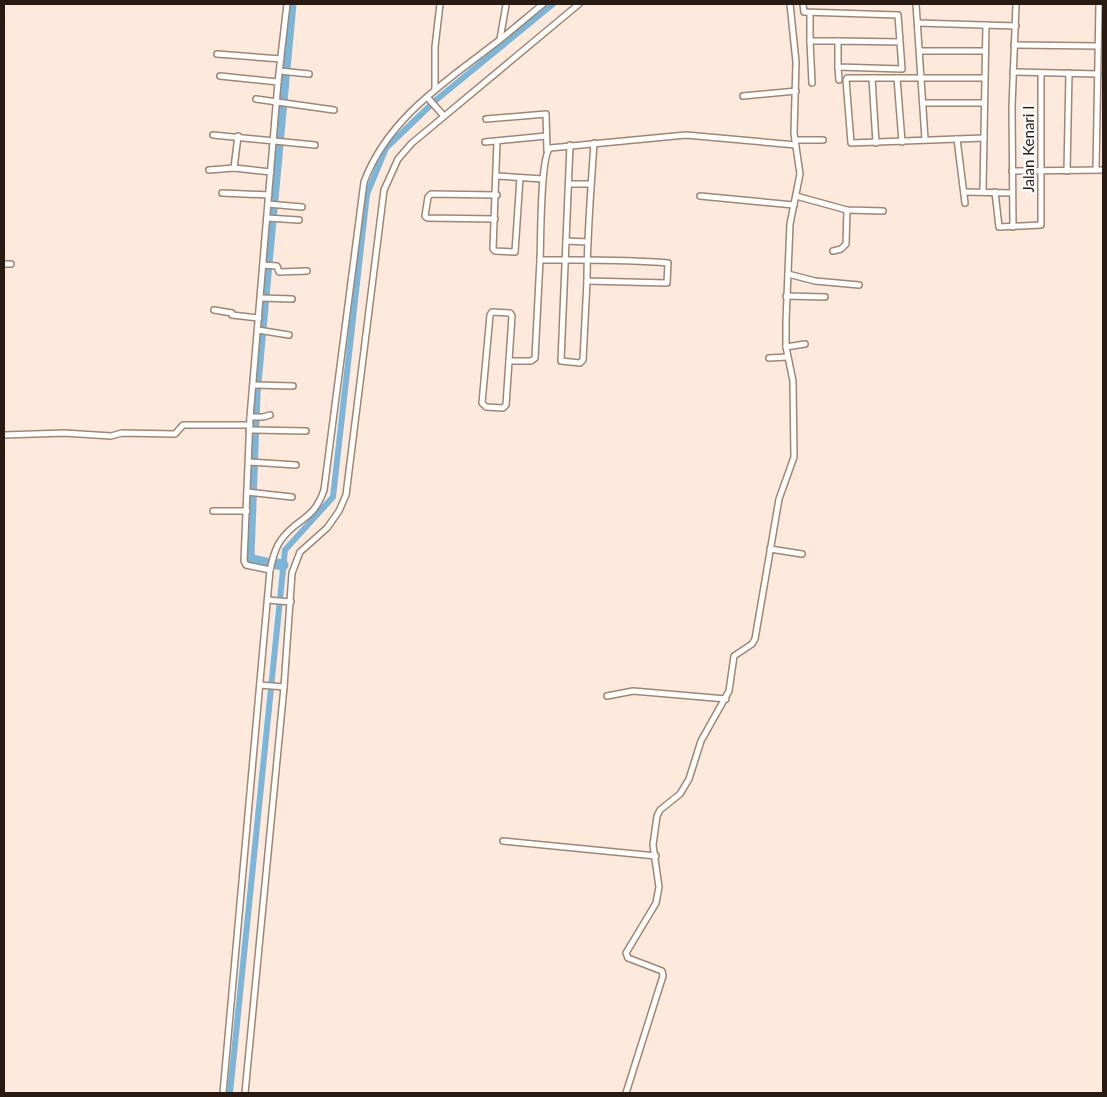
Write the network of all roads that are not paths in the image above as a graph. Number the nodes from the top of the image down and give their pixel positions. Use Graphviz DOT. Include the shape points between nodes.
graph roads {
  1 [pos="287,4"];
  2 [pos="440,4"];
  3 [pos="543,4"];
  4 [pos="579,4"];
  5 [pos="790,4"];
  6 [pos="803,4"];
  7 [pos="916,4"];
  8 [pos="1016,4"];
  9 [pos="1098,4"];
  10 [pos="506,5"];
  11 [pos="810,13"];
  12 [pos="918,23"];
  13 [pos="986,25"];
  14 [pos="1016,26"];
  15 [pos="500,40"];
  16 [pos="810,41"];
  17 [pos="838,41"];
  18 [pos="900,42"];
  19 [pos="1014,45"];
  20 [pos="1098,46"];
  21 [pos="920,51"];
  22 [pos="985,51"];
  23 [pos="217,54"];
  24 [pos="281,59"];
  25 [pos="838,67"];
  26 [pos="283,71"];
  27 [pos="1013,72"];
  28 [pos="1041,73"];
  29 [pos="1069,73"];
  30 [pos="309,74"];
  31 [pos="220,76"];
  32 [pos="1100,77"];
  33 [pos="872,78"];
  34 [pos="897,78"];
  35 [pos="921,78"];
  36 [pos="984,78"];
  37 [pos="839,80"];
  38 [pos="278,82"];
  39 [pos="812,83"];
  40 [pos="435,89"];
  41 [pos="796,91"];
  42 [pos="743,96"];
  43 [pos="428,98"];
  44 [pos="256,99"];
  45 [pos="280,103"];
  46 [pos="924,103"];
  47 [pos="984,103"];
  48 [pos="334,110"];
  49 [pos="441,113"];
  50 [pos="486,119"];
  51 [pos="213,135"];
  52 [pos="238,136"];
  53 [pos="546,136"];
  54 [pos="984,138"];
  55 [pos="925,139"];
  56 [pos="957,139"];
  57 [pos="276,140"];
  58 [pos="823,140"];
  59 [pos="497,141"];
  60 [pos="485,142"];
  61 [pos="796,142"];
  62 [pos="902,142"];
  63 [pos="594,143"];
  64 [pos="876,143"];
  65 [pos="315,145"];
  66 [pos="570,145"];
  67 [pos="547,151"];
  68 [pos="234,168"];
  69 [pos="209,170"];
  70 [pos="1096,170"];
  71 [pos="1103,170"];
  72 [pos="1012,171"];
  73 [pos="1039,171"];
  74 [pos="1067,171"];
  75 [pos="271,172"];
  76 [pos="497,176"];
  77 [pos="520,178"];
  78 [pos="543,179"];
  79 [pos="568,184"];
  80 [pos="591,184"];
  81 [pos="982,190"];
  82 [pos="964,192"];
  83 [pos="995,192"];
  84 [pos="222,193"];
  85 [pos="1012,193"];
  86 [pos="269,195"];
  87 [pos="497,195"];
  88 [pos="700,196"];
  89 [pos="796,196"];
  90 [pos="965,203"];
  91 [pos="271,204"];
  92 [pos="794,206"];
  93 [pos="302,207"];
  94 [pos="846,210"];
  95 [pos="884,212"];
  96 [pos="270,218"];
  97 [pos="495,219"];
  98 [pos="298,220"];
  99 [pos="1013,227"];
  100 [pos="566,241"];
  101 [pos="588,242"];
  102 [pos="833,251"];
  103 [pos="540,260"];
  104 [pos="565,260"];
  105 [pos="588,260"];
  106 [pos="4,264"];
  107 [pos="11,264"];
  108 [pos="266,265"];
  109 [pos="307,271"];
  110 [pos="788,274"];
  111 [pos="587,281"];
  112 [pos="859,285"];
  113 [pos="786,296"];
  114 [pos="825,297"];
  115 [pos="263,298"];
  116 [pos="292,299"];
  117 [pos="214,310"];
  118 [pos="259,318"];
  119 [pos="260,330"];
  120 [pos="289,335"];
  121 [pos="804,344"];
  122 [pos="786,347"];
  123 [pos="788,357"];
  124 [pos="769,358"];
  125 [pos="510,361"];
  126 [pos="255,385"];
  127 [pos="293,386"];
  128 [pos="270,415"];
  129 [pos="253,417"];
  130 [pos="252,429"];
  131 [pos="306,430"];
  132 [pos="4,435"];
  133 [pos="252,462"];
  134 [pos="296,465"];
  135 [pos="250,492"];
  136 [pos="292,497"];
  137 [pos="213,511"];
  138 [pos="247,511"];
  139 [pos="770,549"];
  140 [pos="802,554"];
  141 [pos="270,570"];
  142 [pos="272,600"];
  143 [pos="288,601"];
  144 [pos="261,685"];
  145 [pos="282,687"];
  146 [pos="607,696"];
  147 [pos="726,699"];
  148 [pos="503,841"];
  149 [pos="656,856"];
  150 [pos="223,1093"];
  151 [pos="245,1093"];
  152 [pos="626,1093"];
  1 -- 24 [label="street"];
  2 -- 40 [label="street"];
  3 -- 15 [label="street"];
  4 -- 49 [label="street"];
  5 -- 41 [label="street"];
  6 -- 11 [label="street" via="804,12"];
  7 -- 12 [label="street"];
  8 -- 14 [label="street"];
  9 -- 20 [label="street"];
  10 -- 15 [label="street"];
  11 -- 16 [label="street"];
  11 -- 18 [label="street" via="898,15"];
  12 -- 13 [label="street"];
  12 -- 21 [label="street"];
  13 -- 14 [label="street"];
  13 -- 22 [label="street"];
  14 -- 19 [label="street"];
  15 -- 40 [label="street"];
  16 -- 17 [label="street"];
  16 -- 39 [label="street"];
  17 -- 18 [label="street"];
  17 -- 25 [label="street"];
  18 -- 25 [label="street" via="902,69"];
  19 -- 20 [label="street"];
  19 -- 27 [label="street"];
  20 -- 32 [label="street"];
  21 -- 22 [label="street"];
  21 -- 35 [label="street"];
  22 -- 36 [label="street"];
  23 -- 24 [label="street"];
  24 -- 26 [label="street"];
  25 -- 37 [label="street"];
  26 -- 30 [label="street"];
  26 -- 38 [label="street"];
  27 -- 28 [label="street"];
  27 -- 72 [label="street"];
  28 -- 29 [label="street"];
  28 -- 73 [label="street, Jalan Kenari I"];
  29 -- 32 [label="street"];
  29 -- 74 [label="street"];
  31 -- 38 [label="street"];
  32 -- 70 [label="street"];
  33 -- 34 [label="street"];
  33 -- 64 [label="street"];
  33 -- 64 [label="street" via="846,80 851,143"];
  34 -- 35 [label="street"];
  34 -- 62 [label="street"];
  35 -- 36 [label="street"];
  35 -- 46 [label="street"];
  36 -- 47 [label="street"];
  38 -- 45 [label="street"];
  40 -- 43 [label="street"];
  41 -- 42 [label="street"];
  41 -- 61 [label="street"];
  43 -- 49 [label="street"];
  43 -- 141 [label="street" via="410,111 384,140 364,182 324,490 311,514 281,539"];
  44 -- 45 [label="street"];
  45 -- 48 [label="street"];
  45 -- 57 [label="street"];
  46 -- 47 [label="street"];
  46 -- 55 [label="street"];
  47 -- 54 [label="street"];
  49 -- 143 [label="street" via="398,159 384,190 346,495 327,528 300,552 295,561"];
  50 -- 53 [label="street" via="543,113 547,117"];
  51 -- 52 [label="street"];
  52 -- 57 [label="street"];
  52 -- 68 [label="street"];
  53 -- 59 [label="street"];
  53 -- 67 [label="street"];
  54 -- 56 [label="street"];
  54 -- 81 [label="street"];
  55 -- 56 [label="street"];
  55 -- 62 [label="street"];
  56 -- 82 [label="street"];
  57 -- 65 [label="street"];
  57 -- 75 [label="street"];
  58 -- 61 [label="street"];
  59 -- 60 [label="street"];
  59 -- 76 [label="street"];
  61 -- 63 [label="street" via="686,135"];
  61 -- 89 [label="street" via="800,174"];
  62 -- 64 [label="street"];
  63 -- 66 [label="street"];
  63 -- 80 [label="street"];
  66 -- 67 [label="street" via="554,146"];
  66 -- 79 [label="street"];
  67 -- 78 [label="street"];
  68 -- 69 [label="street"];
  68 -- 75 [label="street"];
  70 -- 71 [label="street"];
  70 -- 74 [label="street"];
  72 -- 73 [label="street"];
  72 -- 85 [label="street"];
  73 -- 74 [label="street"];
  73 -- 99 [label="street, Jalan Kenari I" via="1041,225"];
  75 -- 86 [label="street"];
  76 -- 77 [label="street"];
  76 -- 87 [label="street"];
  77 -- 78 [label="street"];
  77 -- 97 [label="street" via="515,252 494,250"];
  78 -- 103 [label="street"];
  79 -- 80 [label="street"];
  79 -- 100 [label="street"];
  80 -- 101 [label="street"];
  81 -- 82 [label="street"];
  81 -- 83 [label="street"];
  82 -- 90 [label="street"];
  83 -- 85 [label="street"];
  83 -- 99 [label="street" via="998,225"];
  84 -- 86 [label="street"];
  85 -- 99 [label="street"];
  86 -- 91 [label="street"];
  87 -- 97 [label="street"];
  87 -- 97 [label="street" via="431,194 425,216"];
  88 -- 92 [label="street"];
  89 -- 92 [label="street"];
  89 -- 94 [label="street"];
  91 -- 93 [label="street"];
  91 -- 96 [label="street"];
  92 -- 110 [label="street"];
  94 -- 95 [label="street"];
  94 -- 102 [label="street" via="847,241 841,249"];
  96 -- 98 [label="street"];
  96 -- 108 [label="street"];
  100 -- 101 [label="street"];
  100 -- 104 [label="street"];
  101 -- 105 [label="street"];
  103 -- 104 [label="street"];
  103 -- 125 [label="street" via="535,358 531,361"];
  104 -- 105 [label="street"];
  104 -- 111 [label="street" via="561,361 580,363 583,360"];
  105 -- 111 [label="street"];
  105 -- 111 [label="street" via="666,263 668,280 665,284"];
  106 -- 107 [label="street"];
  108 -- 109 [label="street" via="277,266 280,272"];
  108 -- 115 [label="street"];
  110 -- 112 [label="street" via="815,281"];
  110 -- 113 [label="street"];
  113 -- 114 [label="street"];
  113 -- 122 [label="street"];
  115 -- 116 [label="street"];
  115 -- 118 [label="street"];
  117 -- 118 [label="street"];
  118 -- 119 [label="street"];
  119 -- 120 [label="street"];
  119 -- 126 [label="street"];
  121 -- 122 [label="street"];
  122 -- 123 [label="street"];
  123 -- 124 [label="street"];
  123 -- 139 [label="street" via="793,381 794,457 779,499"];
  125 -- 125 [label="street" via="505,407 486,407 482,403 490,313 512,314"];
  126 -- 127 [label="street"];
  126 -- 129 [label="street"];
  128 -- 129 [label="street"];
  129 -- 130 [label="street"];
  130 -- 131 [label="street"];
  130 -- 132 [label="street" via="183,425 175,434"];
  130 -- 133 [label="street"];
  133 -- 134 [label="street"];
  133 -- 135 [label="street"];
  135 -- 136 [label="street"];
  135 -- 138 [label="street"];
  137 -- 138 [label="street"];
  138 -- 141 [label="street" via="245,563"];
  139 -- 140 [label="street"];
  139 -- 147 [label="street" via="755,639 732,659"];
  141 -- 142 [label="street"];
  142 -- 143 [label="street"];
  142 -- 144 [label="street"];
  143 -- 145 [label="street"];
  144 -- 145 [label="street"];
  144 -- 150 [label="street"];
  145 -- 151 [label="street"];
  146 -- 147 [label="street" via="634,691"];
  147 -- 149 [label="street" via="701,740 689,779 680,794 657,816 653,845"];
  148 -- 149 [label="street"];
  149 -- 152 [label="street" via="659,887 656,903 626,953 628,958 662,971 663,976"];
}
